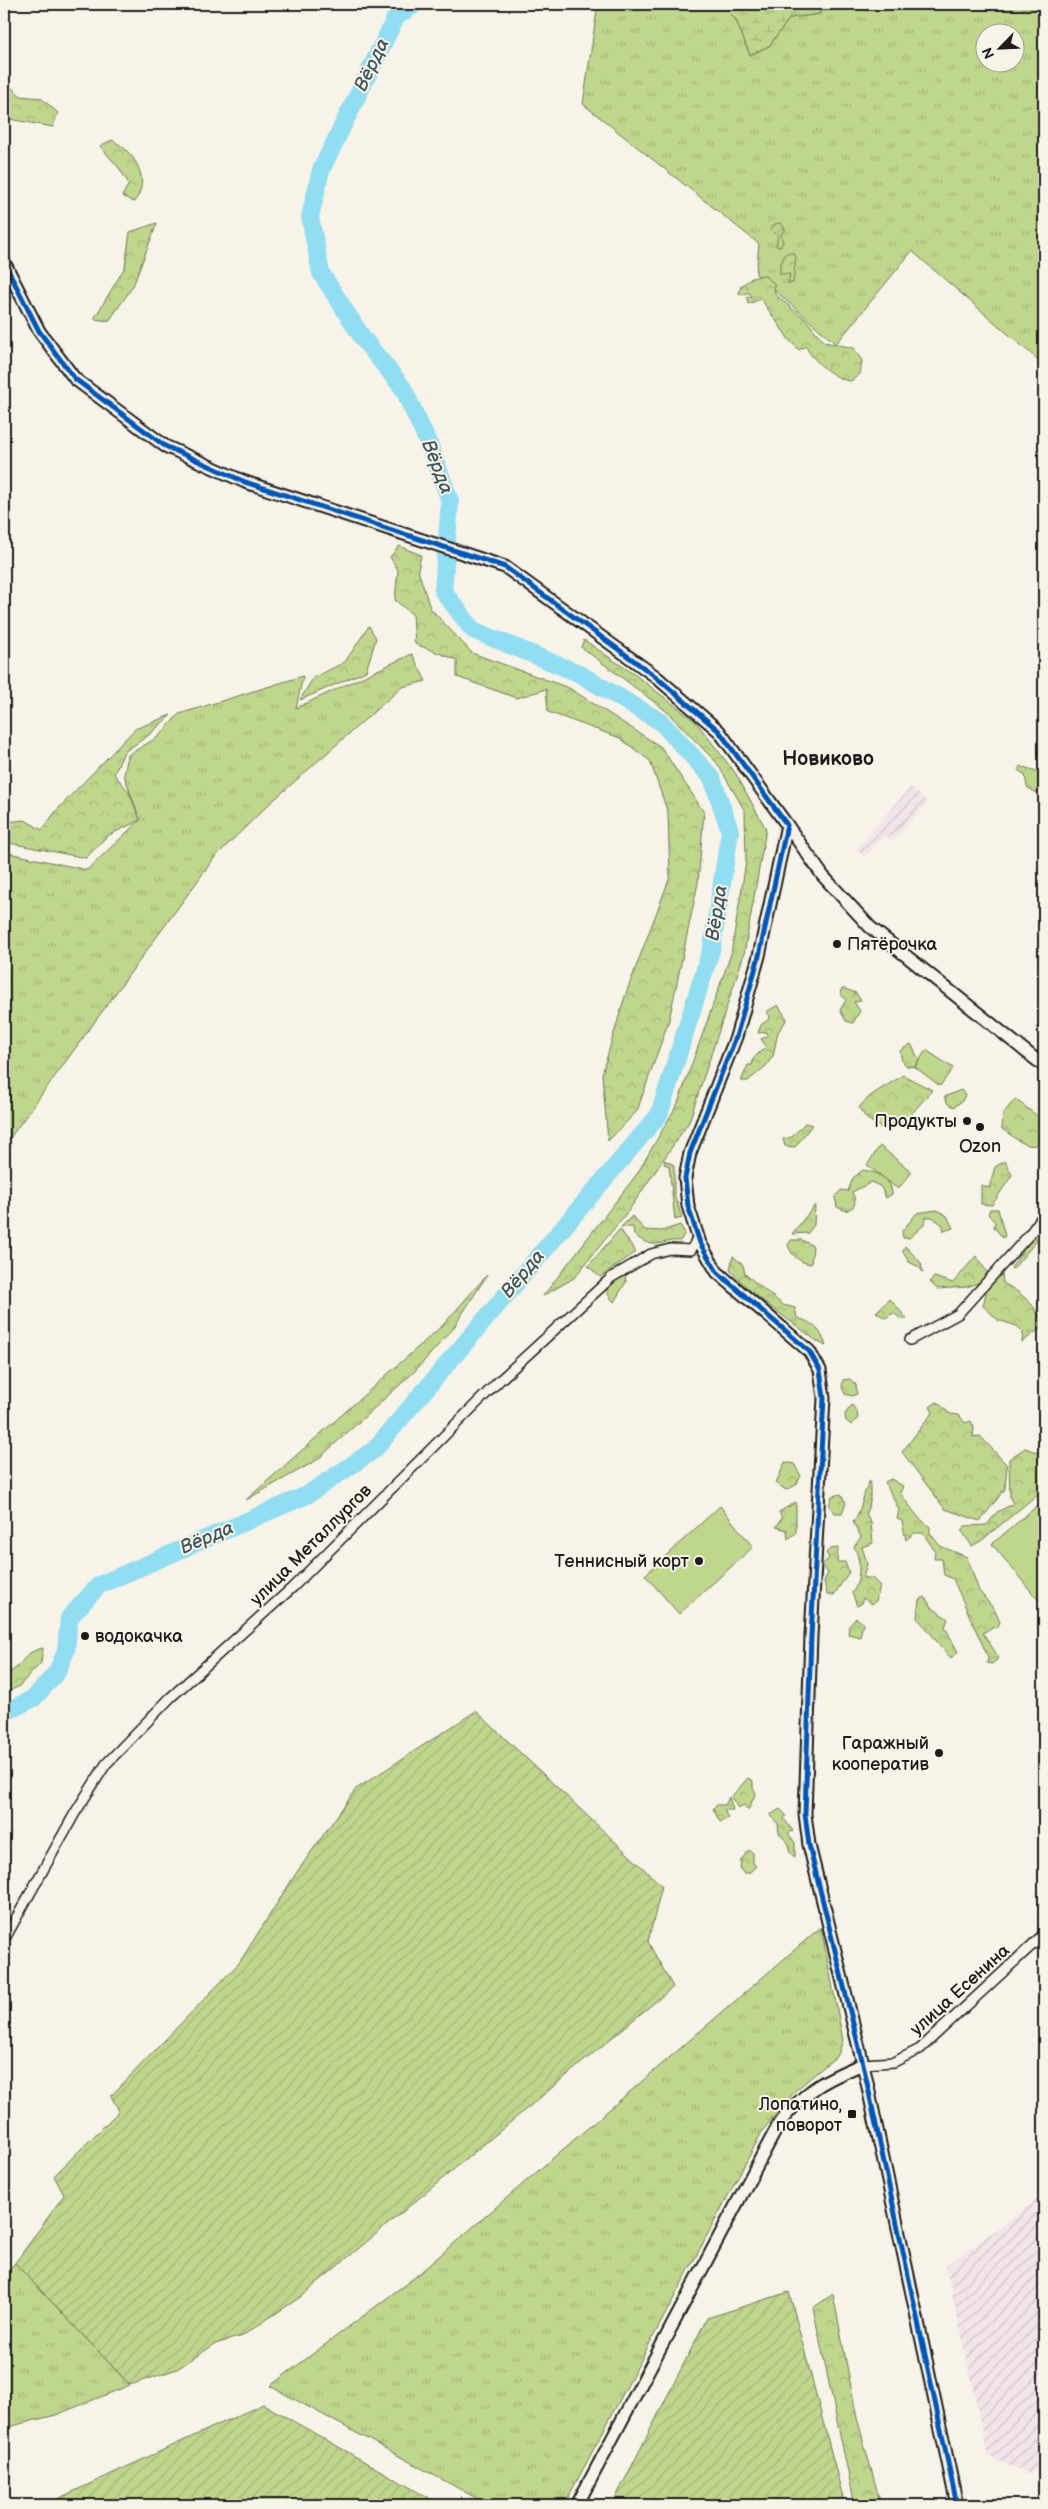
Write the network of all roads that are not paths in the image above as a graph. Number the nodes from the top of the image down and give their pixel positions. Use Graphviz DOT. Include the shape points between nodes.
graph roads {
  1 [pos="4,262"];
  2 [pos="787,825"];
  3 [pos="1044,1066"];
  4 [pos="1044,1214"];
  5 [pos="698,1237"];
  6 [pos="910,1340"];
  7 [pos="1044,1934"];
  8 [pos="4,1940"];
  9 [pos="863,2064"];
  10 [pos="577,2505"];
  11 [pos="958,2505"];
  1 -- 2 [label="street" via="39,331 76,379 165,446 245,482 505,567 655,676 719,731"];
  2 -- 3 [label="street" via="823,876 870,927"];
  2 -- 5 [label="street" via="759,956 736,1037 690,1153 685,1178 688,1206"];
  4 -- 6 [label="street" via="958,1314"];
  5 -- 8 [label="street, улица Металлургов" via="691,1250 670,1249 651,1254 612,1277 500,1380 293,1587 174,1694 106,1764"];
  5 -- 9 [label="street" via="717,1272 809,1351 820,1370 824,1398 805,1814 809,1845"];
  7 -- 9 [label="street, улица Есенина" via="920,2049 894,2062"];
  9 -- 10 [label="street" via="825,2080 799,2100 780,2122"];
  9 -- 11 [label="street"];
}
